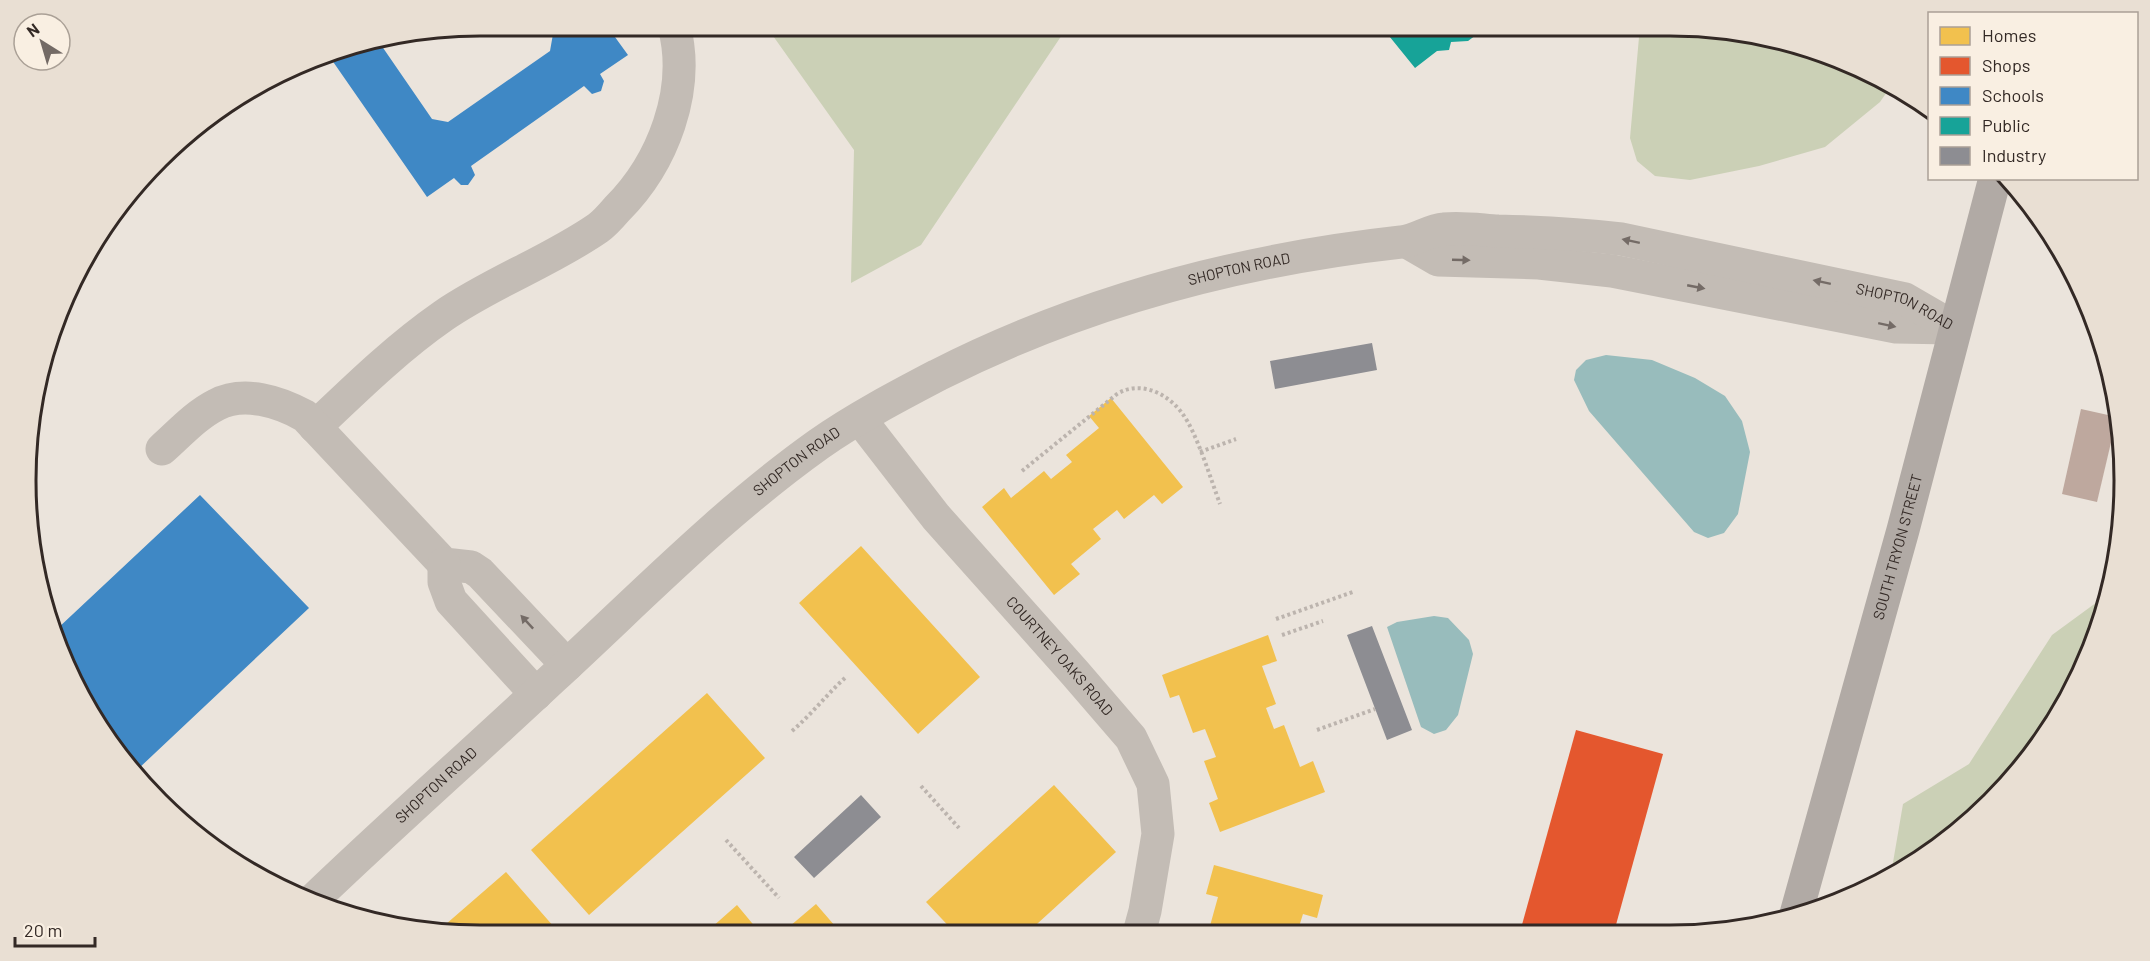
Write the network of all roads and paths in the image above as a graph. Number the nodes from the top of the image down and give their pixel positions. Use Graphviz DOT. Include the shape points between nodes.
graph roads {
  1 [pos="677,36"];
  2 [pos="1994,180"];
  3 [pos="1956,328"];
  4 [pos="860,419"];
  5 [pos="315,427"];
  6 [pos="1236,439"];
  7 [pos="162,449"];
  8 [pos="1200,452"];
  9 [pos="1022,471"];
  10 [pos="1220,504"];
  11 [pos="444,564"];
  12 [pos="1353,592"];
  13 [pos="1276,619"];
  14 [pos="1323,621"];
  15 [pos="1282,636"];
  16 [pos="567,665"];
  17 [pos="846,677"];
  18 [pos="536,694"];
  19 [pos="1375,709"];
  20 [pos="1317,730"];
  21 [pos="792,731"];
  22 [pos="921,786"];
  23 [pos="959,828"];
  24 [pos="726,840"];
  25 [pos="319,894"];
  26 [pos="779,898"];
  27 [pos="1798,906"];
  28 [pos="1141,925"];
  1 -- 5 [label="street" via="679,72 674,109 657,152 628,198 600,227 441,317 378,368"];
  2 -- 3 [label="main road, SOUTH TRYON STREET"];
  3 -- 4 [label="street, SHOPTON ROAD" via="1905,299 1621,239 1442,229 1407,242 1293,256 1218,272 1073,316 990,349"];
  3 -- 27 [label="main road, SOUTH TRYON STREET"];
  4 -- 16 [label="street, SHOPTON ROAD" via="821,442 736,507"];
  4 -- 28 [label="street, COURTNEY OAKS ROAD" via="936,517 1131,738 1153,784 1158,834"];
  5 -- 7 [label="street" via="286,405 262,398 240,399 218,404"];
  5 -- 11 [label="street"];
  6 -- 8 [label="path"];
  8 -- 9 [label="path" via="1182,413 1168,399 1155,390 1125,389"];
  8 -- 10 [label="path"];
  16 -- 11 [label="street, one-way" via="480,573 471,567"];
  11 -- 18 [label="street" via="444,582 451,601"];
  12 -- 13 [label="path"];
  14 -- 15 [label="path"];
  16 -- 18 [label="street, SHOPTON ROAD"];
  17 -- 21 [label="path"];
  18 -- 25 [label="street, SHOPTON ROAD"];
  19 -- 20 [label="path"];
  22 -- 23 [label="path"];
  24 -- 26 [label="path"];
}
